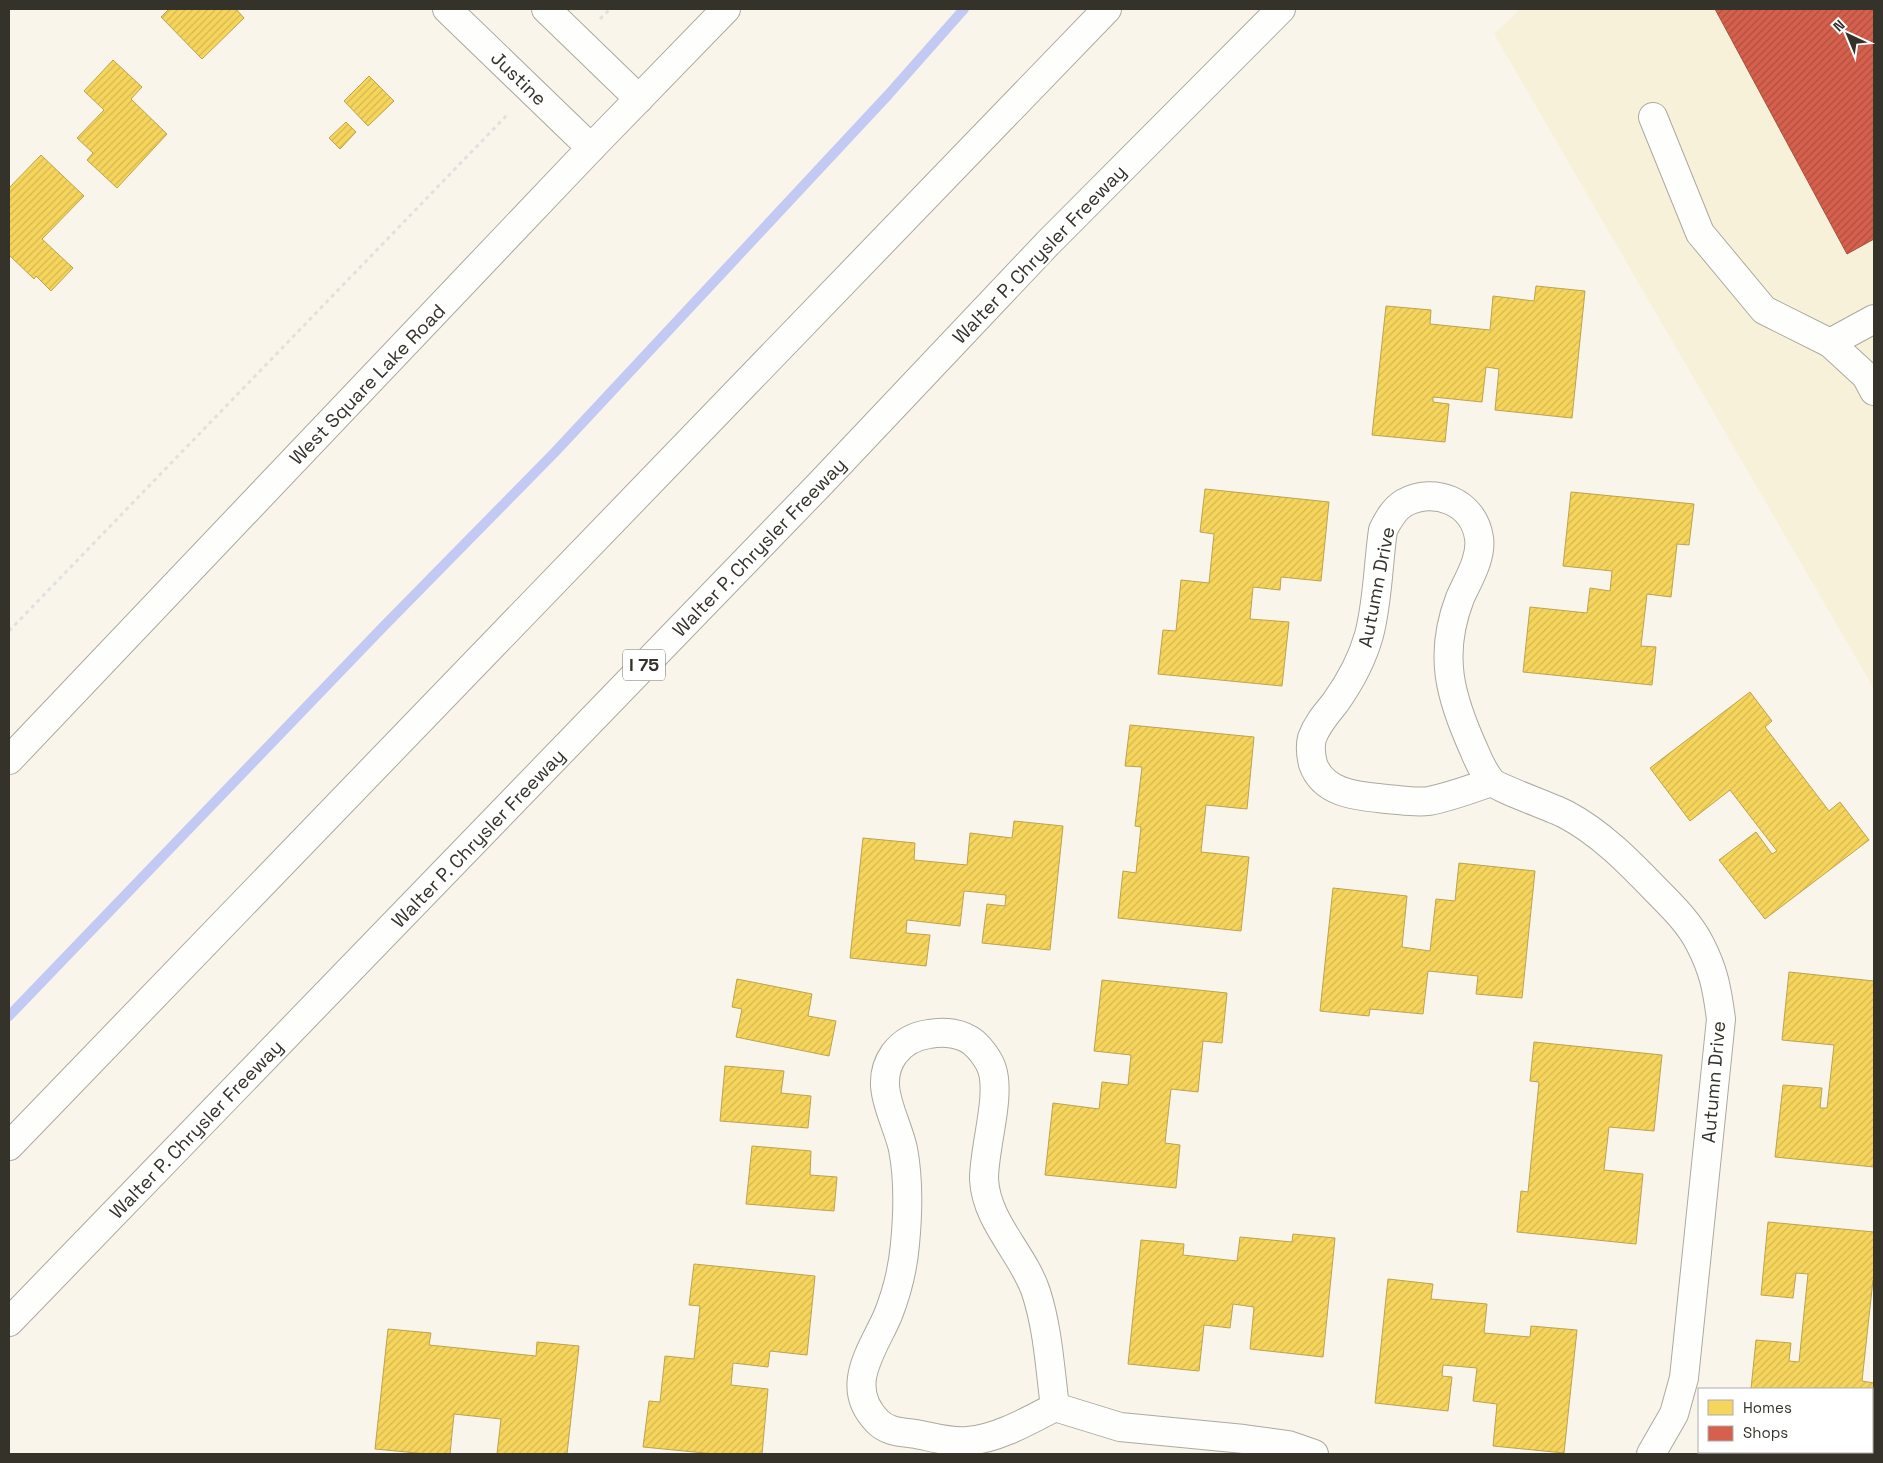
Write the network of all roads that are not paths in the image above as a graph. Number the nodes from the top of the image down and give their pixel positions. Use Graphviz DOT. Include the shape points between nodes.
graph roads {
  1 [pos="447,9"];
  2 [pos="546,9"];
  3 [pos="726,9"];
  4 [pos="1107,9"];
  5 [pos="1281,9"];
  6 [pos="639,99"];
  7 [pos="1653,117"];
  8 [pos="591,148"];
  9 [pos="1874,319"];
  10 [pos="1830,343"];
  11 [pos="1874,391"];
  12 [pos="9,760"];
  13 [pos="1491,782"];
  14 [pos="9,1146"];
  15 [pos="9,1322"];
  16 [pos="1055,1407"];
  17 [pos="1314,1454"];
  18 [pos="1651,1454"];
  1 -- 8 [label="main road, Justine"];
  2 -- 6 [label="main road"];
  3 -- 6 [label="main road, West Square Lake Road"];
  4 -- 14 [label="main road"];
  5 -- 15 [label="main road, Walter P. Chrysler Freeway / I 75" via="1048,244"];
  6 -- 8 [label="main road, West Square Lake Road"];
  7 -- 10 [label="main road" via="1700,233 1764,310"];
  8 -- 12 [label="main road, West Square Lake Road"];
  9 -- 10 [label="main road"];
  10 -- 11 [label="main road" via="1866,376"];
  13 -- 13 [label="main road, Autumn Drive" via="1459,715 1448,670 1450,632 1480,550 1479,536 1474,521 1448,498 1418,498 1403,504 1391,515 1383,530 1369,635 1357,668 1321,720 1312,739 1311,756 1323,780 1351,795 1427,801"];
  13 -- 18 [label="main road, Autumn Drive" via="1564,814 1590,829 1622,855 1676,910 1699,942 1716,983 1721,1019 1684,1378 1674,1414"];
  16 -- 16 [label="main road" via="1043,1315 1036,1290 995,1218 984,1179 994,1088 992,1068 972,1041 957,1034 939,1032 916,1036 900,1046 887,1064 885,1085 888,1105 903,1148 907,1189 905,1244 899,1282 888,1315 863,1369 861,1389 866,1406 878,1422 892,1431 966,1442 996,1436"];
  16 -- 17 [label="main road" via="1120,1428 1244,1439 1288,1445"];
}
